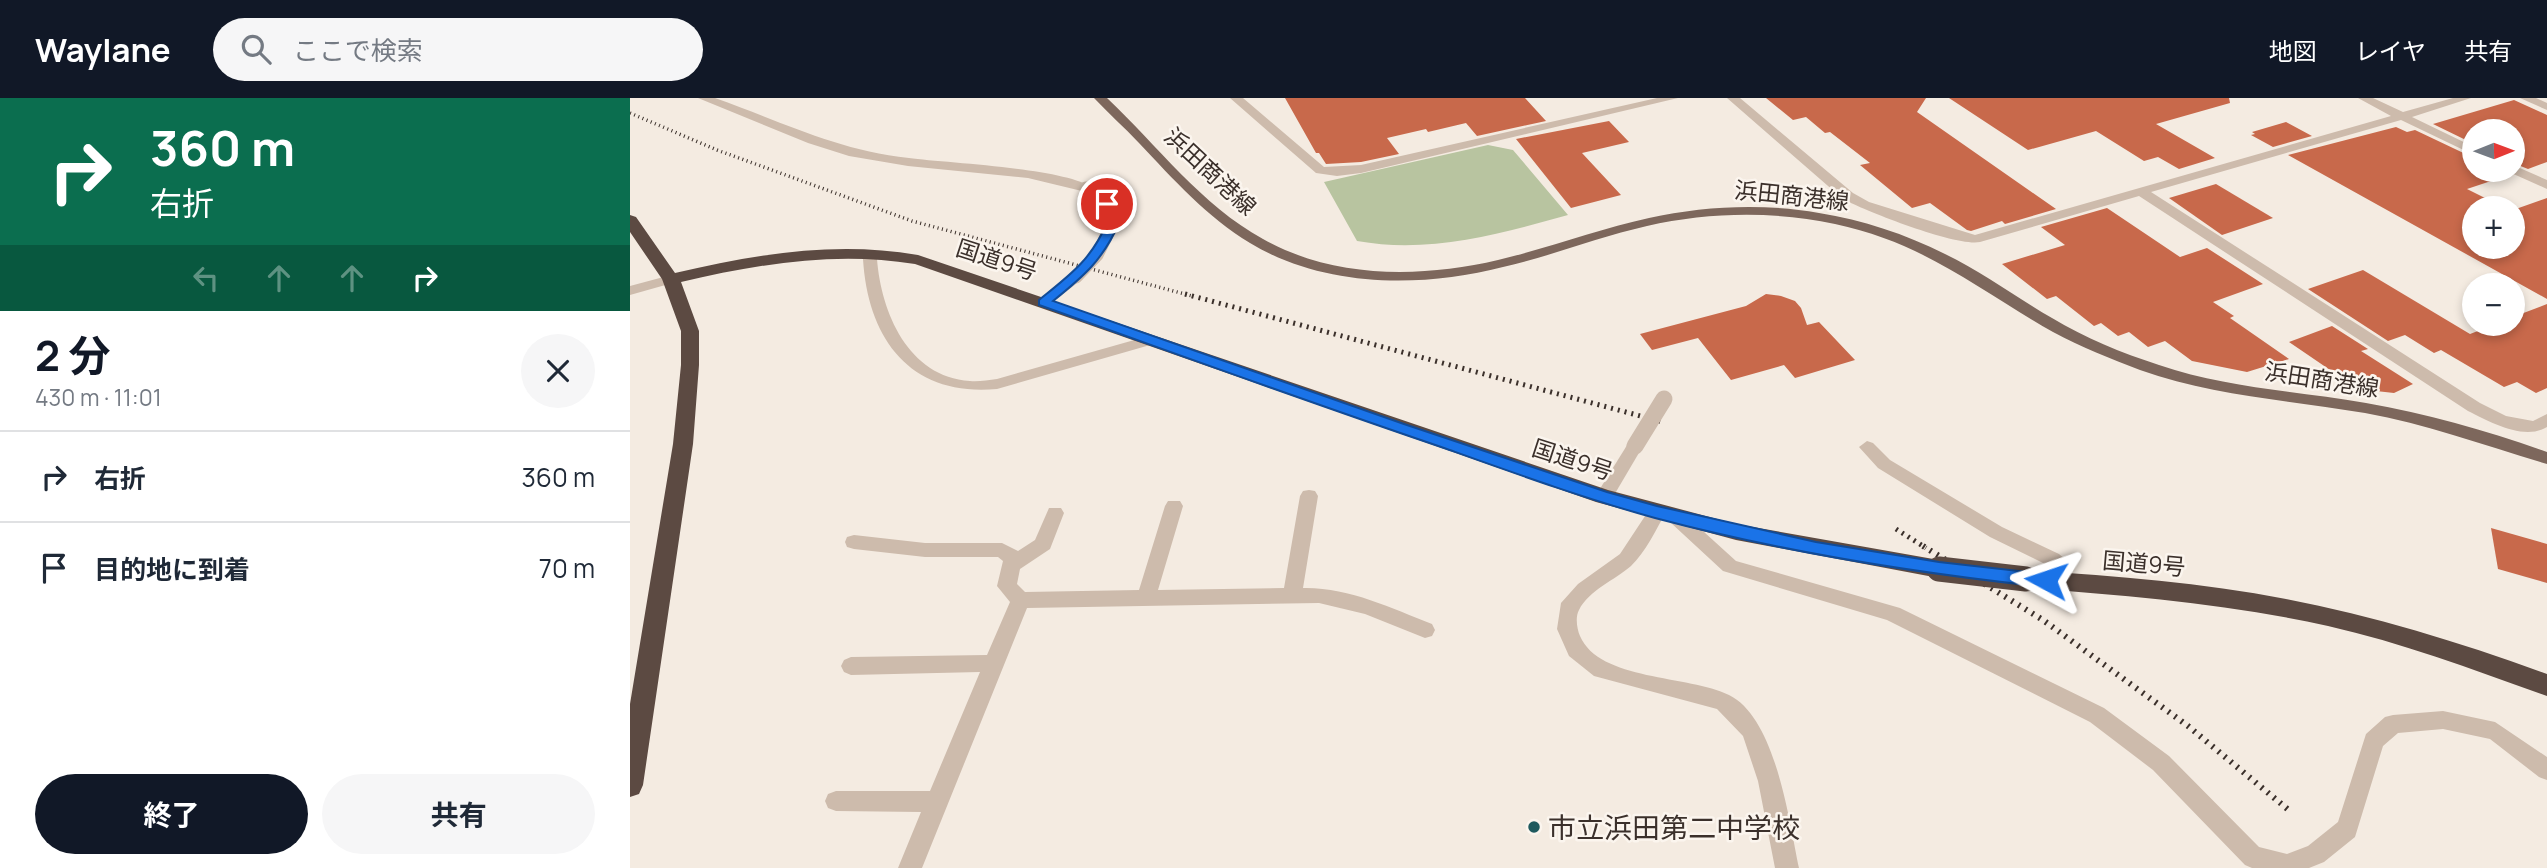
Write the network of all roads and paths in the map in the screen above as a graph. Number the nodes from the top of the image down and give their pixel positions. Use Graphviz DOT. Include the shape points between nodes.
graph roads {
  1 [pos="704,98"];
  2 [pos="1100,98"];
  3 [pos="1237,98"];
  4 [pos="1672,98"];
  5 [pos="1733,98"];
  6 [pos="2364,98"];
  7 [pos="2465,98"];
  8 [pos="2526,98"];
  9 [pos="2547,107"];
  10 [pos="2403,117"];
  11 [pos="2462,145"];
  12 [pos="2525,175"];
  13 [pos="2547,185"];
  14 [pos="2142,192"];
  15 [pos="630,220"];
  16 [pos="870,259"];
  17 [pos="671,279"];
  18 [pos="630,291"];
  19 [pos="1044,302"];
  20 [pos="1152,340"];
  21 [pos="1664,399"];
  22 [pos="2547,419"];
  23 [pos="1867,447"];
  24 [pos="2547,458"];
  25 [pos="1309,496"];
  26 [pos="1604,497"];
  27 [pos="1174,506"];
  28 [pos="1055,513"];
  29 [pos="1666,515"];
  30 [pos="854,542"];
  31 [pos="1013,564"];
  32 [pos="2065,582"];
  33 [pos="1292,595"];
  34 [pos="1146,597"];
  35 [pos="1020,600"];
  36 [pos="1425,630"];
  37 [pos="994,663"];
  38 [pos="851,666"];
  39 [pos="2547,685"];
  40 [pos="2547,771"];
  41 [pos="630,785"];
  42 [pos="836,802"];
  43 [pos="937,802"];
  44 [pos="910,868"];
  45 [pos="1787,868"];
  1 -- 19 [label="street, bridge" via="849,152 1052,178 1086,188 1107,204 1113,223 1103,246 1076,277"];
  2 -- 24 [label="main road, 浜田商港線" via="1213,209 1255,241 1296,260 1343,272 1444,274 1499,264 1663,219 1714,211 1814,216 1861,225 1910,243 2060,329 2103,351 2162,372 2223,387 2368,409"];
  3 -- 4 [label="street" via="1314,166 1337,172"];
  5 -- 14 [label="street" via="1864,205 1961,237 1979,239"];
  6 -- 10 [label="street"];
  7 -- 10 [label="street"];
  8 -- 9 [label="street"];
  10 -- 11 [label="street"];
  10 -- 14 [label="street"];
  12 -- 13 [label="street"];
  14 -- 22 [label="street" via="2474,407 2502,421 2535,427"];
  15 -- 17 [label="highway"];
  16 -- 20 [label="street" via="870,278 888,333 914,363 956,385 986,386"];
  17 -- 18 [label="street"];
  17 -- 19 [label="highway, 国道9号" via="794,254 841,251 918,260"];
  17 -- 41 [label="highway" via="690,331 690,365 683,444"];
  19 -- 20 [label="highway, 国道9号"];
  20 -- 26 [label="highway, 国道9号"];
  21 -- 26 [label="street, bridge"];
  23 -- 32 [label="street" via="1884,464 1996,532 2052,559 2060,566"];
  25 -- 33 [label="street"];
  26 -- 29 [label="highway, 国道9号"];
  27 -- 34 [label="street"];
  28 -- 31 [label="street" via="1042,544"];
  29 -- 32 [label="highway, 国道9号, bridge" via="1816,549 1939,569"];
  29 -- 40 [label="street" via="1730,566 1893,614 2097,715 2161,763 2253,857 2287,865 2316,854 2347,829 2374,741 2393,724 2443,720 2495,730"];
  29 -- 45 [label="street" via="1627,559 1585,589 1569,609 1567,629 1576,650 1601,670 1724,702 1752,731 1769,781"];
  30 -- 31 [label="street" via="925,550 1002,550 1009,553"];
  31 -- 35 [label="street" via="1007,586"];
  32 -- 39 [label="highway, 国道9号" via="2198,594 2317,615 2446,649"];
  33 -- 34 [label="street"];
  33 -- 36 [label="street" via="1342,598"];
  34 -- 35 [label="street"];
  35 -- 37 [label="street"];
  37 -- 38 [label="street"];
  37 -- 43 [label="street"];
  42 -- 43 [label="street"];
  43 -- 44 [label="street"];
}
